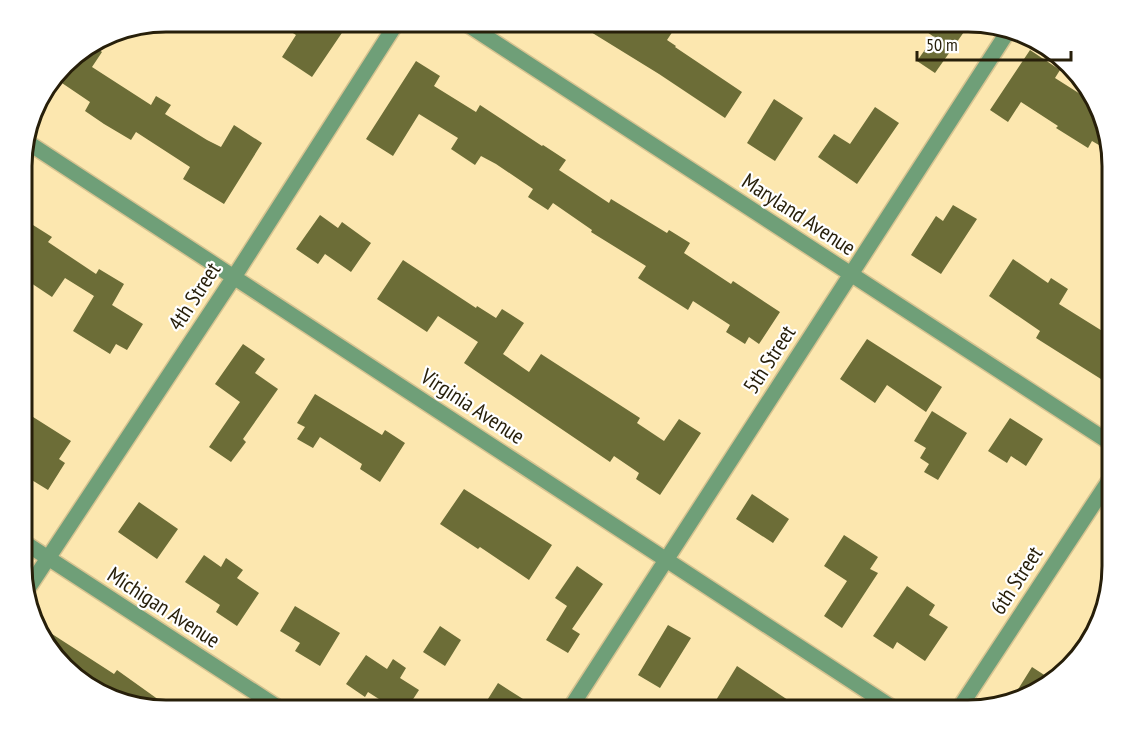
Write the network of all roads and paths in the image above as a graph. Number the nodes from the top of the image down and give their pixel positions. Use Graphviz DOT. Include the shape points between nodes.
graph roads {
  1 [pos="391,32"];
  2 [pos="479,32"];
  3 [pos="1005,37"];
  4 [pos="33,146"];
  5 [pos="851,275"];
  6 [pos="234,277"];
  7 [pos="1101,437"];
  8 [pos="1101,493"];
  9 [pos="32,548"];
  10 [pos="48,558"];
  11 [pos="666,559"];
  12 [pos="33,581"];
  13 [pos="577,699"];
  14 [pos="879,699"];
  15 [pos="965,699"];
  16 [pos="266,700"];
  1 -- 6 [label="street, 4th Street"];
  2 -- 5 [label="street, Maryland Avenue"];
  3 -- 5 [label="street, 5th Street"];
  4 -- 6 [label="street, Virginia Avenue"];
  5 -- 7 [label="street, Maryland Avenue"];
  5 -- 11 [label="street, 5th Street"];
  6 -- 10 [label="street, 4th Street"];
  6 -- 11 [label="street, Virginia Avenue"];
  8 -- 15 [label="street, 6th Street"];
  9 -- 10 [label="street, Michigan Avenue"];
  10 -- 12 [label="street, 4th Street"];
  10 -- 16 [label="street, Michigan Avenue"];
  11 -- 13 [label="street, 5th Street"];
  11 -- 14 [label="street, Virginia Avenue"];
}
